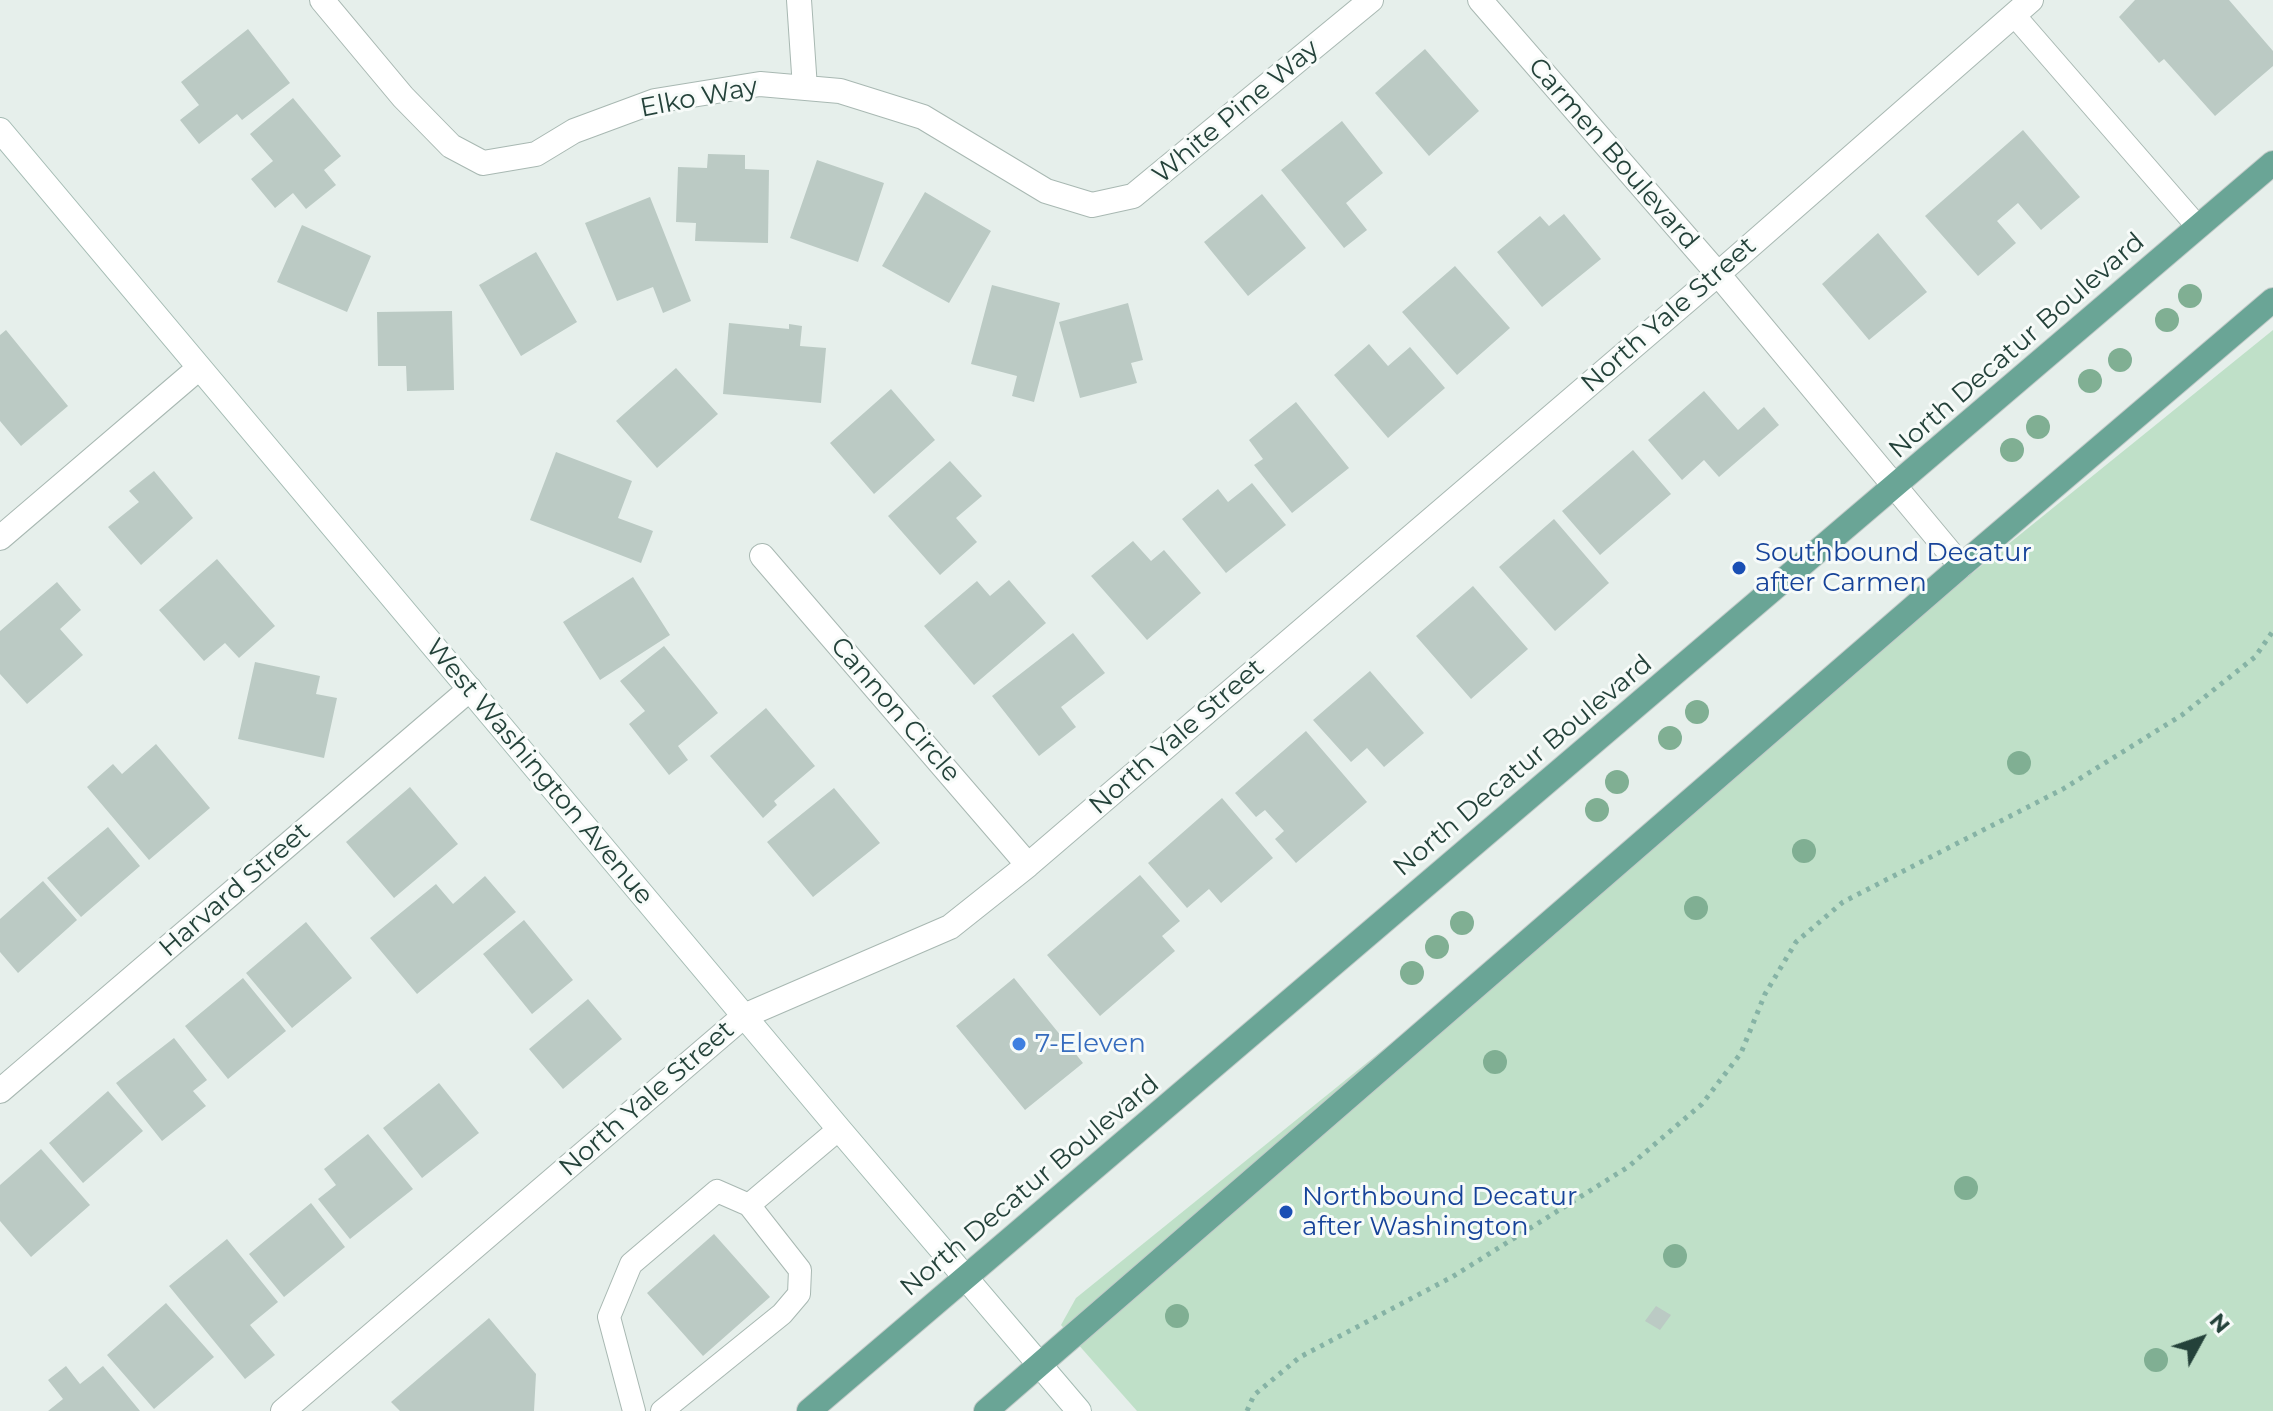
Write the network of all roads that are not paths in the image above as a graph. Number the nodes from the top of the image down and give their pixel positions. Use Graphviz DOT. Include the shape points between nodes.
graph roads {
  1 [pos="322,0"];
  2 [pos="799,0"];
  3 [pos="1371,0"];
  4 [pos="1480,0"];
  5 [pos="2022,7"];
  6 [pos="805,88"];
  7 [pos="0,130"];
  8 [pos="2273,163"];
  9 [pos="1092,205"];
  10 [pos="2198,227"];
  11 [pos="1718,274"];
  12 [pos="2273,300"];
  13 [pos="199,368"];
  14 [pos="1896,486"];
  15 [pos="0,538"];
  16 [pos="762,556"];
  17 [pos="1961,566"];
  18 [pos="470,689"];
  19 [pos="1028,865"];
  20 [pos="744,1016"];
  21 [pos="0,1091"];
  22 [pos="839,1129"];
  23 [pos="749,1205"];
  24 [pos="964,1278"];
  25 [pos="1039,1365"];
  26 [pos="283,1411"];
  27 [pos="634,1411"];
  28 [pos="662,1411"];
  29 [pos="809,1411"];
  30 [pos="986,1411"];
  31 [pos="1079,1411"];
  1 -- 6 [label="street, Elko Way" via="451,146 483,163 536,154 574,131 655,101 760,84"];
  2 -- 6 [label="street"];
  3 -- 9 [label="street, White Pine Way" via="1133,196"];
  4 -- 11 [label="street, Carmen Boulevard"];
  5 -- 10 [label="lane"];
  5 -- 11 [label="street, North Yale Street"];
  6 -- 9 [label="street, Elko Way" via="840,91 923,117 1046,191"];
  7 -- 13 [label="street, West Washington Avenue"];
  8 -- 10 [label="main road, North Decatur Boulevard"];
  10 -- 14 [label="main road, North Decatur Boulevard"];
  11 -- 14 [label="street, Carmen Boulevard"];
  11 -- 19 [label="street, North Yale Street"];
  12 -- 17 [label="main road"];
  13 -- 15 [label="street"];
  13 -- 18 [label="street, West Washington Avenue"];
  14 -- 17 [label="street, Carmen Boulevard"];
  14 -- 24 [label="main road, North Decatur Boulevard"];
  16 -- 19 [label="street, Cannon Circle"];
  17 -- 25 [label="main road"];
  18 -- 20 [label="street, West Washington Avenue"];
  18 -- 21 [label="street, Harvard Street"];
  19 -- 20 [label="street, North Yale Street" via="950,927"];
  20 -- 22 [label="street, West Washington Avenue"];
  20 -- 26 [label="street, North Yale Street"];
  22 -- 23 [label="lane"];
  22 -- 24 [label="street, West Washington Avenue"];
  23 -- 27 [label="lane" via="717,1191 631,1264 609,1317"];
  23 -- 28 [label="lane" via="800,1270 799,1294 782,1314"];
  24 -- 25 [label="street, West Washington Avenue"];
  24 -- 29 [label="main road, North Decatur Boulevard"];
  25 -- 30 [label="main road"];
  25 -- 31 [label="street, West Washington Avenue"];
}
